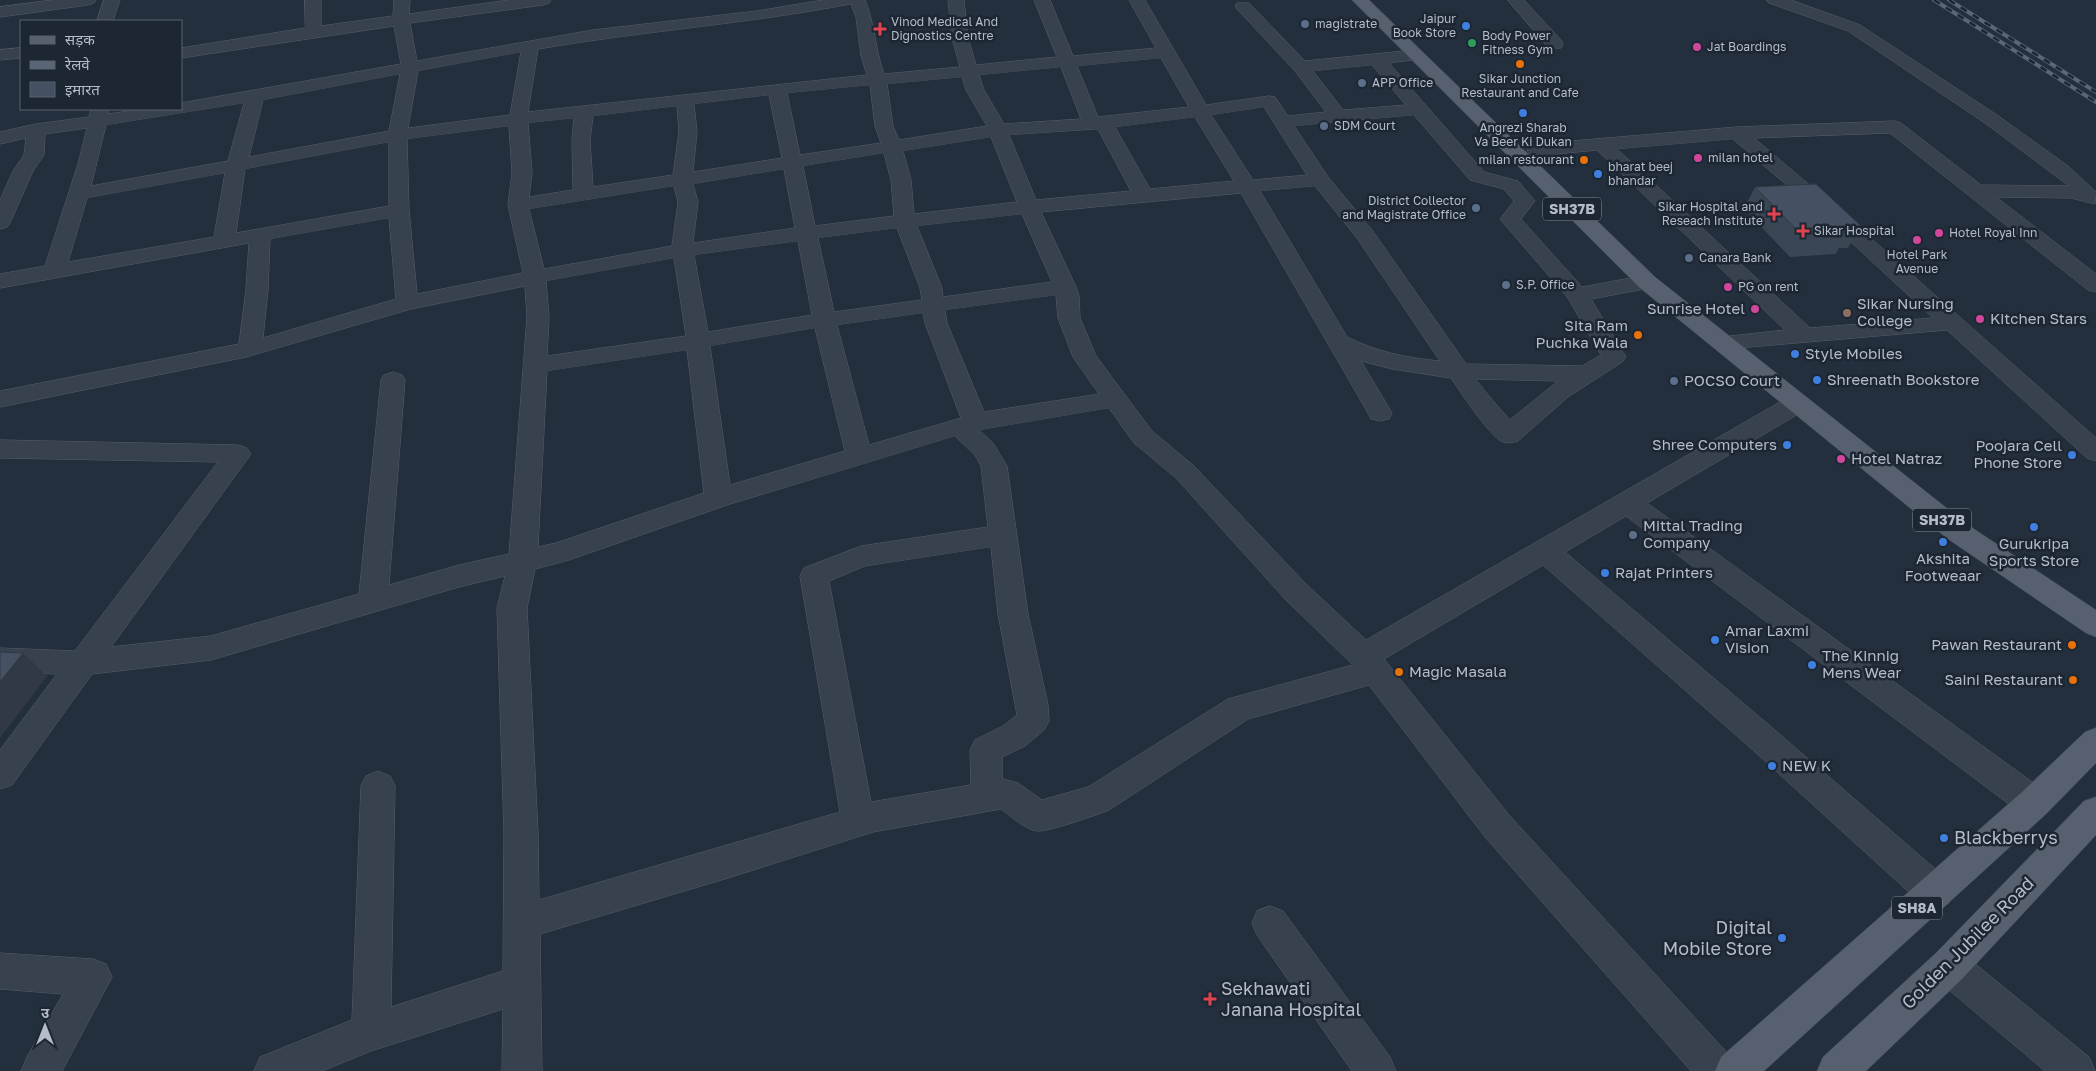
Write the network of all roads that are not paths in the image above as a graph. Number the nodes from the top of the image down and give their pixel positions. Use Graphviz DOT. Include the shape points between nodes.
graph roads {
  1 [pos="88,0"];
  2 [pos="112,0"];
  3 [pos="313,0"];
  4 [pos="402,0"];
  5 [pos="543,0"];
  6 [pos="850,0"];
  7 [pos="857,0"];
  8 [pos="956,0"];
  9 [pos="1042,0"];
  10 [pos="1137,0"];
  11 [pos="1360,0"];
  12 [pos="1384,0"];
  13 [pos="1516,0"];
  14 [pos="1775,0"];
  15 [pos="59,2"];
  16 [pos="1243,6"];
  17 [pos="6,11"];
  18 [pos="104,20"];
  19 [pos="401,20"];
  20 [pos="0,30"];
  21 [pos="313,32"];
  22 [pos="1555,44"];
  23 [pos="530,46"];
  24 [pos="1168,52"];
  25 [pos="20,53"];
  26 [pos="182,54"];
  27 [pos="0,55"];
  28 [pos="1414,56"];
  29 [pos="1377,60"];
  30 [pos="1066,62"];
  31 [pos="1301,66"];
  32 [pos="410,67"];
  33 [pos="969,72"];
  34 [pos="878,81"];
  35 [pos="778,89"];
  36 [pos="255,96"];
  37 [pos="685,100"];
  38 [pos="182,109"];
  39 [pos="1417,109"];
  40 [pos="166,110"];
  41 [pos="1200,110"];
  42 [pos="584,112"];
  43 [pos="99,115"];
  44 [pos="1338,116"];
  45 [pos="518,119"];
  46 [pos="1283,122"];
  47 [pos="1098,123"];
  48 [pos="36,130"];
  49 [pos="998,130"];
  50 [pos="1737,132"];
  51 [pos="398,135"];
  52 [pos="0,138"];
  53 [pos="1601,144"];
  54 [pos="892,146"];
  55 [pos="1536,150"];
  56 [pos="792,162"];
  57 [pos="236,166"];
  58 [pos="682,179"];
  59 [pos="1320,180"];
  60 [pos="1246,186"];
  61 [pos="1975,191"];
  62 [pos="79,194"];
  63 [pos="583,196"];
  64 [pos="1144,196"];
  65 [pos="2092,197"];
  66 [pos="518,205"];
  67 [pos="1028,206"];
  68 [pos="399,210"];
  69 [pos="905,221"];
  70 [pos="0,223"];
  71 [pos="807,233"];
  72 [pos="260,234"];
  73 [pos="224,241"];
  74 [pos="684,251"];
  75 [pos="54,272"];
  76 [pos="535,276"];
  77 [pos="0,281"];
  78 [pos="1647,282"];
  79 [pos="2096,285"];
  80 [pos="1065,288"];
  81 [pos="1577,295"];
  82 [pos="407,302"];
  83 [pos="934,307"];
  84 [pos="824,320"];
  85 [pos="1953,323"];
  86 [pos="1805,336"];
  87 [pos="698,342"];
  88 [pos="1338,342"];
  89 [pos="1738,342"];
  90 [pos="250,348"];
  91 [pos="536,365"];
  92 [pos="1458,371"];
  93 [pos="1587,374"];
  94 [pos="392,380"];
  95 [pos="0,399"];
  96 [pos="1116,399"];
  97 [pos="1796,404"];
  98 [pos="1380,413"];
  99 [pos="967,424"];
  100 [pos="0,449"];
  101 [pos="2096,452"];
  102 [pos="859,456"];
  103 [pos="718,498"];
  104 [pos="1626,502"];
  105 [pos="1004,535"];
  106 [pos="1544,550"];
  107 [pos="523,561"];
  108 [pos="373,601"];
  109 [pos="2096,609"];
  110 [pos="2096,625"];
  111 [pos="0,660"];
  112 [pos="82,663"];
  113 [pos="1370,663"];
  114 [pos="2096,742"];
  115 [pos="0,775"];
  116 [pos="378,786"];
  117 [pos="990,796"];
  118 [pos="2034,803"];
  119 [pos="2096,812"];
  120 [pos="858,822"];
  121 [pos="1935,892"];
  122 [pos="522,922"];
  123 [pos="1270,923"];
  124 [pos="1949,966"];
  125 [pos="0,971"];
  126 [pos="522,984"];
  127 [pos="371,1032"];
  128 [pos="41,1071"];
  129 [pos="274,1071"];
  130 [pos="522,1071"];
  131 [pos="1376,1071"];
  132 [pos="1717,1071"];
  133 [pos="1736,1071"];
  134 [pos="1837,1071"];
  135 [pos="2075,1071"];
  1 -- 15 [label="street"];
  2 -- 18 [label="street"];
  3 -- 21 [label="street"];
  4 -- 19 [label="street"];
  5 -- 19 [label="street"];
  6 -- 23 [label="street"];
  7 -- 34 [label="street" via="864,17 869,56"];
  8 -- 33 [label="street" via="960,38"];
  9 -- 30 [label="street"];
  10 -- 24 [label="street"];
  11 -- 28 [label="main road, SH37B"];
  12 -- 55 [label="main road, SH37B"];
  13 -- 22 [label="street"];
  14 -- 65 [label="street" via="1854,28 1999,125 2069,176"];
  15 -- 17 [label="street"];
  16 -- 31 [label="street"];
  17 -- 20 [label="street"];
  19 -- 21 [label="street"];
  19 -- 32 [label="street"];
  21 -- 26 [label="street"];
  23 -- 32 [label="street"];
  23 -- 45 [label="street"];
  24 -- 30 [label="street"];
  24 -- 41 [label="street"];
  25 -- 27 [label="street"];
  28 -- 29 [label="street"];
  28 -- 78 [label="main road, SH37B"];
  29 -- 31 [label="street"];
  29 -- 39 [label="street"];
  30 -- 33 [label="street"];
  30 -- 47 [label="street"];
  31 -- 44 [label="street"];
  32 -- 36 [label="street"];
  32 -- 51 [label="street"];
  33 -- 34 [label="street"];
  33 -- 49 [label="street" via="975,90"];
  34 -- 35 [label="street"];
  34 -- 54 [label="street" via="884,126"];
  35 -- 37 [label="street"];
  35 -- 56 [label="street"];
  36 -- 38 [label="street"];
  36 -- 57 [label="street"];
  37 -- 42 [label="street"];
  37 -- 58 [label="street" via="688,132"];
  39 -- 44 [label="street"];
  39 -- 81 [label="street" via="1477,176 1511,184 1525,201 1510,218"];
  40 -- 43 [label="street"];
  41 -- 46 [label="street" via="1270,101"];
  41 -- 47 [label="street"];
  41 -- 60 [label="street"];
  42 -- 45 [label="street"];
  42 -- 63 [label="street" via="581,140"];
  43 -- 48 [label="street"];
  43 -- 62 [label="street"];
  44 -- 46 [label="street"];
  45 -- 51 [label="street"];
  45 -- 66 [label="street" via="522,173"];
  46 -- 59 [label="street"];
  47 -- 49 [label="street"];
  47 -- 64 [label="street"];
  48 -- 52 [label="street"];
  48 -- 70 [label="street" via="34,155 23,171"];
  49 -- 54 [label="street"];
  49 -- 67 [label="street"];
  50 -- 53 [label="street"];
  50 -- 61 [label="street" via="1894,127"];
  50 -- 85 [label="street"];
  51 -- 57 [label="street"];
  51 -- 68 [label="street"];
  53 -- 55 [label="street"];
  53 -- 86 [label="street"];
  54 -- 56 [label="street"];
  54 -- 69 [label="street"];
  55 -- 89 [label="main road, SH37B" via="1693,304"];
  56 -- 58 [label="street"];
  56 -- 71 [label="street"];
  57 -- 62 [label="street"];
  57 -- 73 [label="street"];
  58 -- 63 [label="street"];
  58 -- 74 [label="street" via="688,202"];
  59 -- 60 [label="street"];
  59 -- 92 [label="street" via="1365,234"];
  60 -- 64 [label="street"];
  60 -- 88 [label="street"];
  61 -- 65 [label="street" via="2071,192"];
  61 -- 79 [label="street"];
  62 -- 75 [label="street"];
  63 -- 66 [label="street"];
  64 -- 67 [label="street"];
  66 -- 76 [label="street"];
  67 -- 69 [label="street"];
  67 -- 80 [label="street"];
  68 -- 72 [label="street"];
  68 -- 82 [label="street"];
  69 -- 71 [label="street"];
  69 -- 83 [label="street" via="932,288"];
  71 -- 74 [label="street"];
  71 -- 84 [label="street"];
  72 -- 73 [label="street"];
  72 -- 90 [label="street"];
  73 -- 75 [label="street"];
  74 -- 76 [label="street"];
  74 -- 87 [label="street"];
  75 -- 77 [label="street"];
  76 -- 82 [label="street"];
  76 -- 91 [label="street" via="538,317"];
  78 -- 81 [label="street"];
  78 -- 97 [label="main road, SH37B"];
  80 -- 83 [label="street"];
  80 -- 96 [label="street" via="1069,318 1085,357"];
  81 -- 93 [label="street" via="1614,357"];
  82 -- 90 [label="street"];
  83 -- 84 [label="street"];
  83 -- 99 [label="street"];
  84 -- 87 [label="street"];
  84 -- 102 [label="street"];
  85 -- 86 [label="street"];
  85 -- 101 [label="street"];
  86 -- 89 [label="street"];
  87 -- 91 [label="street"];
  87 -- 103 [label="street"];
  88 -- 92 [label="street" via="1352,351 1388,362"];
  88 -- 98 [label="street"];
  89 -- 109 [label="main road, SH37B" via="2007,550"];
  90 -- 95 [label="street"];
  91 -- 107 [label="street"];
  92 -- 93 [label="street"];
  92 -- 93 [label="street" via="1509,435 1559,391"];
  94 -- 108 [label="street"];
  96 -- 99 [label="street"];
  96 -- 113 [label="street" via="1143,437 1184,472 1288,584"];
  97 -- 104 [label="street"];
  97 -- 110 [label="main road, SH37B" via="1958,532"];
  99 -- 102 [label="street"];
  99 -- 105 [label="street" via="994,466"];
  100 -- 112 [label="street" via="238,454"];
  102 -- 103 [label="street"];
  103 -- 107 [label="street" via="559,553"];
  104 -- 106 [label="street"];
  104 -- 118 [label="street"];
  105 -- 117 [label="street" via="1013,614 1033,721 1014,736 986,750"];
  105 -- 120 [label="street" via="861,556 814,576"];
  106 -- 113 [label="street"];
  106 -- 121 [label="street"];
  107 -- 108 [label="street"];
  107 -- 122 [label="street" via="512,608"];
  108 -- 112 [label="street" via="212,648"];
  111 -- 112 [label="street"];
  112 -- 115 [label="street"];
  113 -- 117 [label="street" via="1239,708 1097,800 1038,816 1006,793"];
  113 -- 132 [label="street" via="1497,826"];
  114 -- 118 [label="main road, SH8A"];
  116 -- 127 [label="street"];
  117 -- 120 [label="street"];
  118 -- 121 [label="main road, SH8A"];
  119 -- 124 [label="main road, Golden Jubilee Road"];
  120 -- 122 [label="street"];
  121 -- 133 [label="main road, SH8A"];
  122 -- 126 [label="street"];
  123 -- 131 [label="street"];
  124 -- 134 [label="main road, Golden Jubilee Road"];
  124 -- 135 [label="street"];
  125 -- 128 [label="street" via="93,977"];
  126 -- 127 [label="street"];
  126 -- 130 [label="street"];
  127 -- 129 [label="street"];
}
